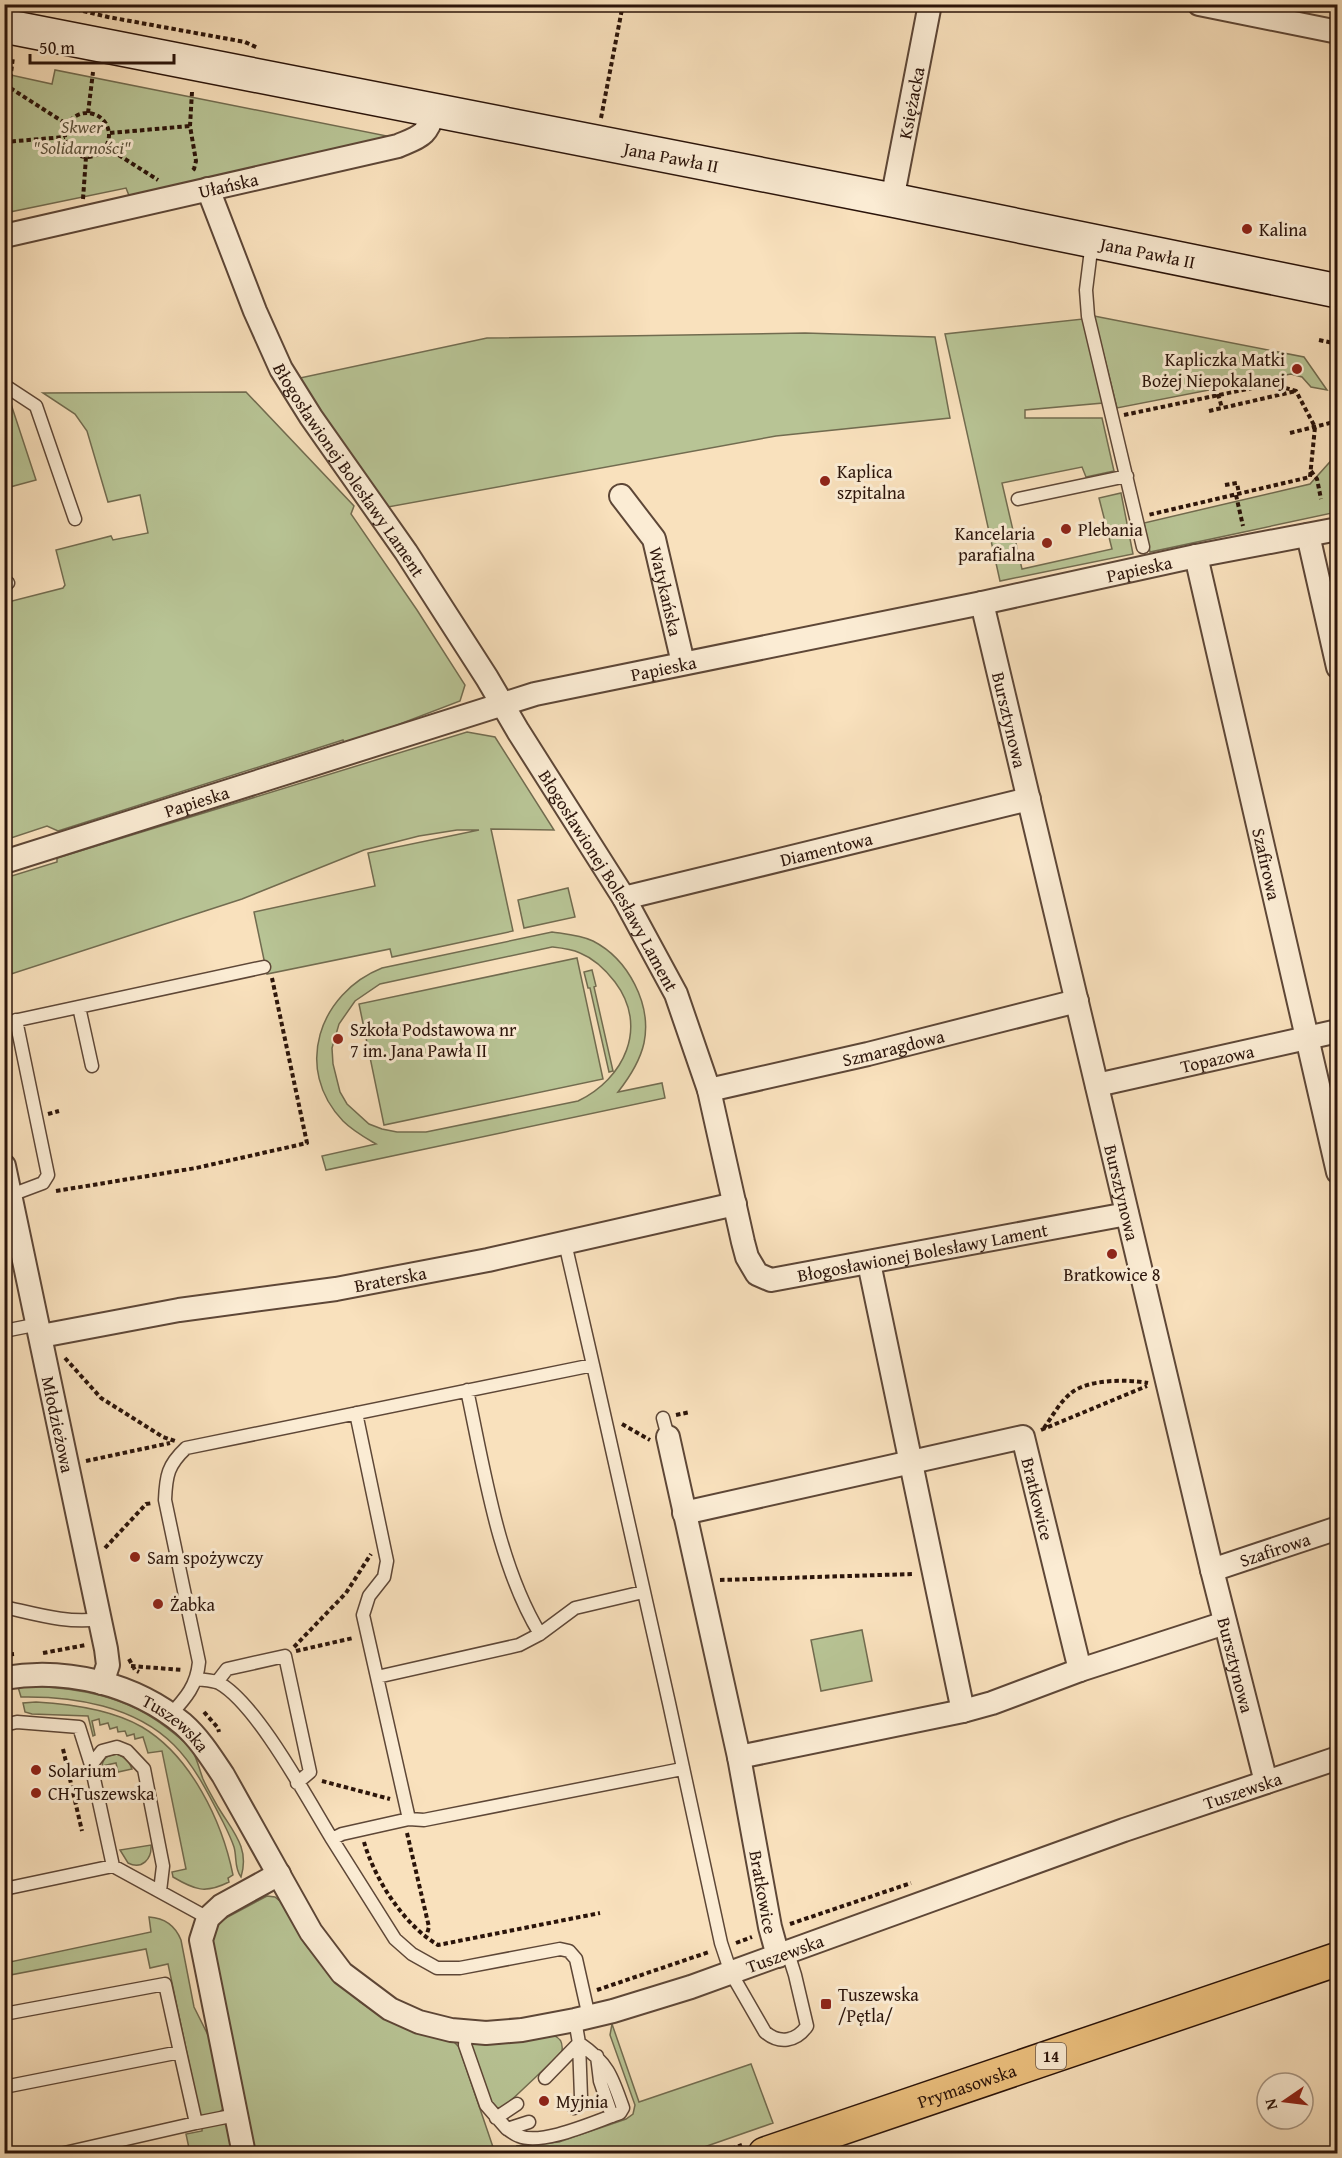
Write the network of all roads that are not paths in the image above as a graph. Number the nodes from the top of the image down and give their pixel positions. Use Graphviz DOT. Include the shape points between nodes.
graph roads {
  1 [pos="930,4"];
  2 [pos="1199,4"];
  3 [pos="4,26"];
  4 [pos="1338,32"];
  5 [pos="434,111"];
  6 [pos="208,189"];
  7 [pos="892,200"];
  8 [pos="4,237"];
  9 [pos="1092,241"];
  10 [pos="1338,291"];
  11 [pos="4,386"];
  12 [pos="1127,476"];
  13 [pos="621,496"];
  14 [pos="1018,499"];
  15 [pos="75,519"];
  16 [pos="1338,529"];
  17 [pos="1308,535"];
  18 [pos="1143,547"];
  19 [pos="1196,556"];
  20 [pos="982,603"];
  21 [pos="683,663"];
  22 [pos="1338,667"];
  23 [pos="502,703"];
  24 [pos="1029,799"];
  25 [pos="4,862"];
  26 [pos="624,898"];
  27 [pos="264,967"];
  28 [pos="1077,1001"];
  29 [pos="79,1007"];
  30 [pos="10,1022"];
  31 [pos="1338,1031"];
  32 [pos="1307,1038"];
  33 [pos="92,1066"];
  34 [pos="1097,1085"];
  35 [pos="709,1090"];
  36 [pos="5,1167"];
  37 [pos="1338,1172"];
  38 [pos="11,1195"];
  39 [pos="735,1204"];
  40 [pos="1127,1214"];
  41 [pos="565,1243"];
  42 [pos="869,1263"];
  43 [pos="40,1330"];
  44 [pos="4,1331"];
  45 [pos="593,1365"];
  46 [pos="467,1390"];
  47 [pos="356,1413"];
  48 [pos="665,1428"];
  49 [pos="912,1462"];
  50 [pos="684,1513"];
  51 [pos="1338,1528"];
  52 [pos="1212,1570"];
  53 [pos="644,1592"];
  54 [pos="4,1607"];
  55 [pos="100,1619"];
  56 [pos="1217,1626"];
  57 [pos="540,1634"];
  58 [pos="1080,1670"];
  59 [pos="198,1675"];
  60 [pos="376,1677"];
  61 [pos="4,1678"];
  62 [pos="217,1682"];
  63 [pos="102,1683"];
  64 [pos="963,1711"];
  65 [pos="170,1715"];
  66 [pos="4,1725"];
  67 [pos="739,1757"];
  68 [pos="1338,1758"];
  69 [pos="91,1765"];
  70 [pos="682,1769"];
  71 [pos="1266,1782"];
  72 [pos="297,1783"];
  73 [pos="406,1820"];
  74 [pos="332,1839"];
  75 [pos="113,1866"];
  76 [pos="279,1875"];
  77 [pos="4,1889"];
  78 [pos="160,1891"];
  79 [pos="208,1918"];
  80 [pos="783,1955"];
  81 [pos="1338,1959"];
  82 [pos="731,1973"];
  83 [pos="4,2014"];
  84 [pos="582,2019"];
  85 [pos="466,2032"];
  86 [pos="579,2043"];
  87 [pos="180,2052"];
  88 [pos="545,2078"];
  89 [pos="4,2087"];
  90 [pos="518,2104"];
  91 [pos="574,2108"];
  92 [pos="236,2115"];
  93 [pos="496,2118"];
  94 [pos="529,2122"];
  95 [pos="196,2123"];
  96 [pos="507,2129"];
  97 [pos="60,2154"];
  98 [pos="244,2154"];
  99 [pos="765,2154"];
  1 -- 7 [label="street, Księżacka"];
  2 -- 4 [label="street"];
  3 -- 5 [label="street, Jana Pawła II"];
  5 -- 6 [label="street, Ułańska" via="423,134 398,146"];
  5 -- 7 [label="street, Jana Pawła II"];
  6 -- 8 [label="street, Ułańska"];
  6 -- 23 [label="street, Błogosławionej Bolesławy Lament" via="281,369 406,552"];
  7 -- 9 [label="street, Jana Pawła II"];
  9 -- 10 [label="street, Jana Pawła II"];
  9 -- 12 [label="lane" via="1086,290 1088,316"];
  11 -- 15 [label="lane" via="36,406"];
  12 -- 14 [label="lane"];
  12 -- 18 [label="lane"];
  13 -- 21 [label="street, Watykańska" via="654,539"];
  16 -- 17 [label="street, Papieska"];
  17 -- 19 [label="street, Papieska"];
  17 -- 22 [label="street"];
  19 -- 20 [label="street, Papieska"];
  19 -- 32 [label="street, Szafirowa"];
  20 -- 21 [label="street, Papieska"];
  20 -- 24 [label="street, Bursztynowa"];
  21 -- 23 [label="street, Papieska"];
  23 -- 25 [label="street, Papieska"];
  23 -- 26 [label="street, Błogosławionej Bolesławy Lament"];
  24 -- 26 [label="street, Diamentowa"];
  24 -- 28 [label="street, Bursztynowa"];
  26 -- 35 [label="street, Błogosławionej Bolesławy Lament" via="676,994"];
  27 -- 29 [label="lane"];
  28 -- 34 [label="street, Bursztynowa"];
  28 -- 35 [label="street, Szmaragdowa"];
  29 -- 30 [label="lane"];
  29 -- 33 [label="lane"];
  30 -- 38 [label="lane" via="48,1175 43,1183"];
  31 -- 32 [label="street, Topazowa"];
  32 -- 34 [label="street, Topazowa"];
  32 -- 37 [label="street, Szafirowa"];
  34 -- 40 [label="street, Bursztynowa"];
  35 -- 39 [label="street, Błogosławionej Bolesławy Lament"];
  36 -- 38 [label="street, Młodzieżowa"];
  38 -- 43 [label="street, Młodzieżowa"];
  39 -- 41 [label="street, Braterska"];
  39 -- 42 [label="street, Błogosławionej Bolesławy Lament" via="747,1257 757,1274 771,1280"];
  40 -- 42 [label="street, Błogosławionej Bolesławy Lament"];
  40 -- 52 [label="street, Bursztynowa"];
  41 -- 43 [label="street, Braterska" via="336,1289"];
  41 -- 45 [label="lane"];
  42 -- 49 [label="street"];
  43 -- 44 [label="lane"];
  43 -- 55 [label="street, Młodzieżowa"];
  45 -- 46 [label="lane"];
  45 -- 53 [label="lane"];
  46 -- 47 [label="lane"];
  46 -- 57 [label="lane" via="500,1539"];
  47 -- 59 [label="lane" via="181,1444 166,1477 165,1500 200,1662"];
  47 -- 60 [label="lane" via="387,1562 384,1577 369,1596 363,1615"];
  48 -- 50 [label="street, Bratkowice"];
  49 -- 50 [label="street, Bratkowice"];
  49 -- 58 [label="street, Bratkowice" via="1033,1433"];
  49 -- 64 [label="street"];
  50 -- 67 [label="street, Bratkowice"];
  51 -- 52 [label="street, Szafirowa"];
  52 -- 56 [label="street, Bursztynowa"];
  53 -- 57 [label="lane" via="575,1608"];
  53 -- 70 [label="lane"];
  54 -- 55 [label="lane" via="60,1619"];
  55 -- 63 [label="street, Młodzieżowa" via="108,1665"];
  56 -- 58 [label="street"];
  56 -- 71 [label="street, Bursztynowa"];
  57 -- 60 [label="lane" via="519,1645"];
  58 -- 64 [label="street"];
  59 -- 62 [label="lane"];
  59 -- 65 [label="lane" via="186,1698"];
  60 -- 73 [label="lane"];
  61 -- 63 [label="street, Tuszewska" via="52,1676"];
  62 -- 72 [label="lane" via="236,1695"];
  62 -- 72 [label="lane" via="227,1669 285,1656 310,1772"];
  63 -- 65 [label="street, Tuszewska" via="135,1694"];
  64 -- 67 [label="street"];
  65 -- 76 [label="street, Tuszewska" via="199,1741 223,1774"];
  66 -- 69 [label="lane" via="17,1722 79,1727"];
  67 -- 80 [label="street, Bratkowice" via="771,1931"];
  68 -- 71 [label="street, Tuszewska"];
  69 -- 75 [label="lane"];
  69 -- 78 [label="lane" via="102,1751 117,1747 127,1751 144,1769 163,1866"];
  70 -- 73 [label="lane" via="424,1820"];
  70 -- 82 [label="lane"];
  71 -- 80 [label="street, Tuszewska"];
  72 -- 74 [label="lane"];
  73 -- 74 [label="lane"];
  74 -- 84 [label="lane" via="395,1939 437,1968 460,1968 560,1949 569,1951 576,1959 584,1994"];
  75 -- 77 [label="lane"];
  75 -- 78 [label="lane"];
  76 -- 79 [label="street" via="221,1906"];
  76 -- 85 [label="street, Tuszewska" via="320,1946 352,1981 390,2009 418,2022"];
  78 -- 79 [label="lane"];
  79 -- 92 [label="street" via="201,1948"];
  80 -- 82 [label="street, Tuszewska"];
  80 -- 82 [label="lane" via="795,1975 807,2026 794,2038 772,2038 765,2032"];
  81 -- 99 [label="main road, Prymasowska / 14"];
  82 -- 84 [label="street, Tuszewska"];
  83 -- 87 [label="lane" via="165,1984"];
  84 -- 85 [label="street, Tuszewska" via="514,2031"];
  84 -- 86 [label="lane"];
  85 -- 93 [label="lane" via="465,2045 482,2095"];
  86 -- 88 [label="lane"];
  86 -- 91 [label="lane" via="581,2097"];
  86 -- 96 [label="lane" via="596,2055 612,2075 623,2108 620,2113 552,2136 520,2137"];
  87 -- 89 [label="lane"];
  87 -- 95 [label="lane"];
  90 -- 93 [label="lane"];
  92 -- 95 [label="lane"];
  92 -- 98 [label="street"];
  93 -- 96 [label="lane"];
  94 -- 96 [label="lane"];
  95 -- 97 [label="lane"];
}
